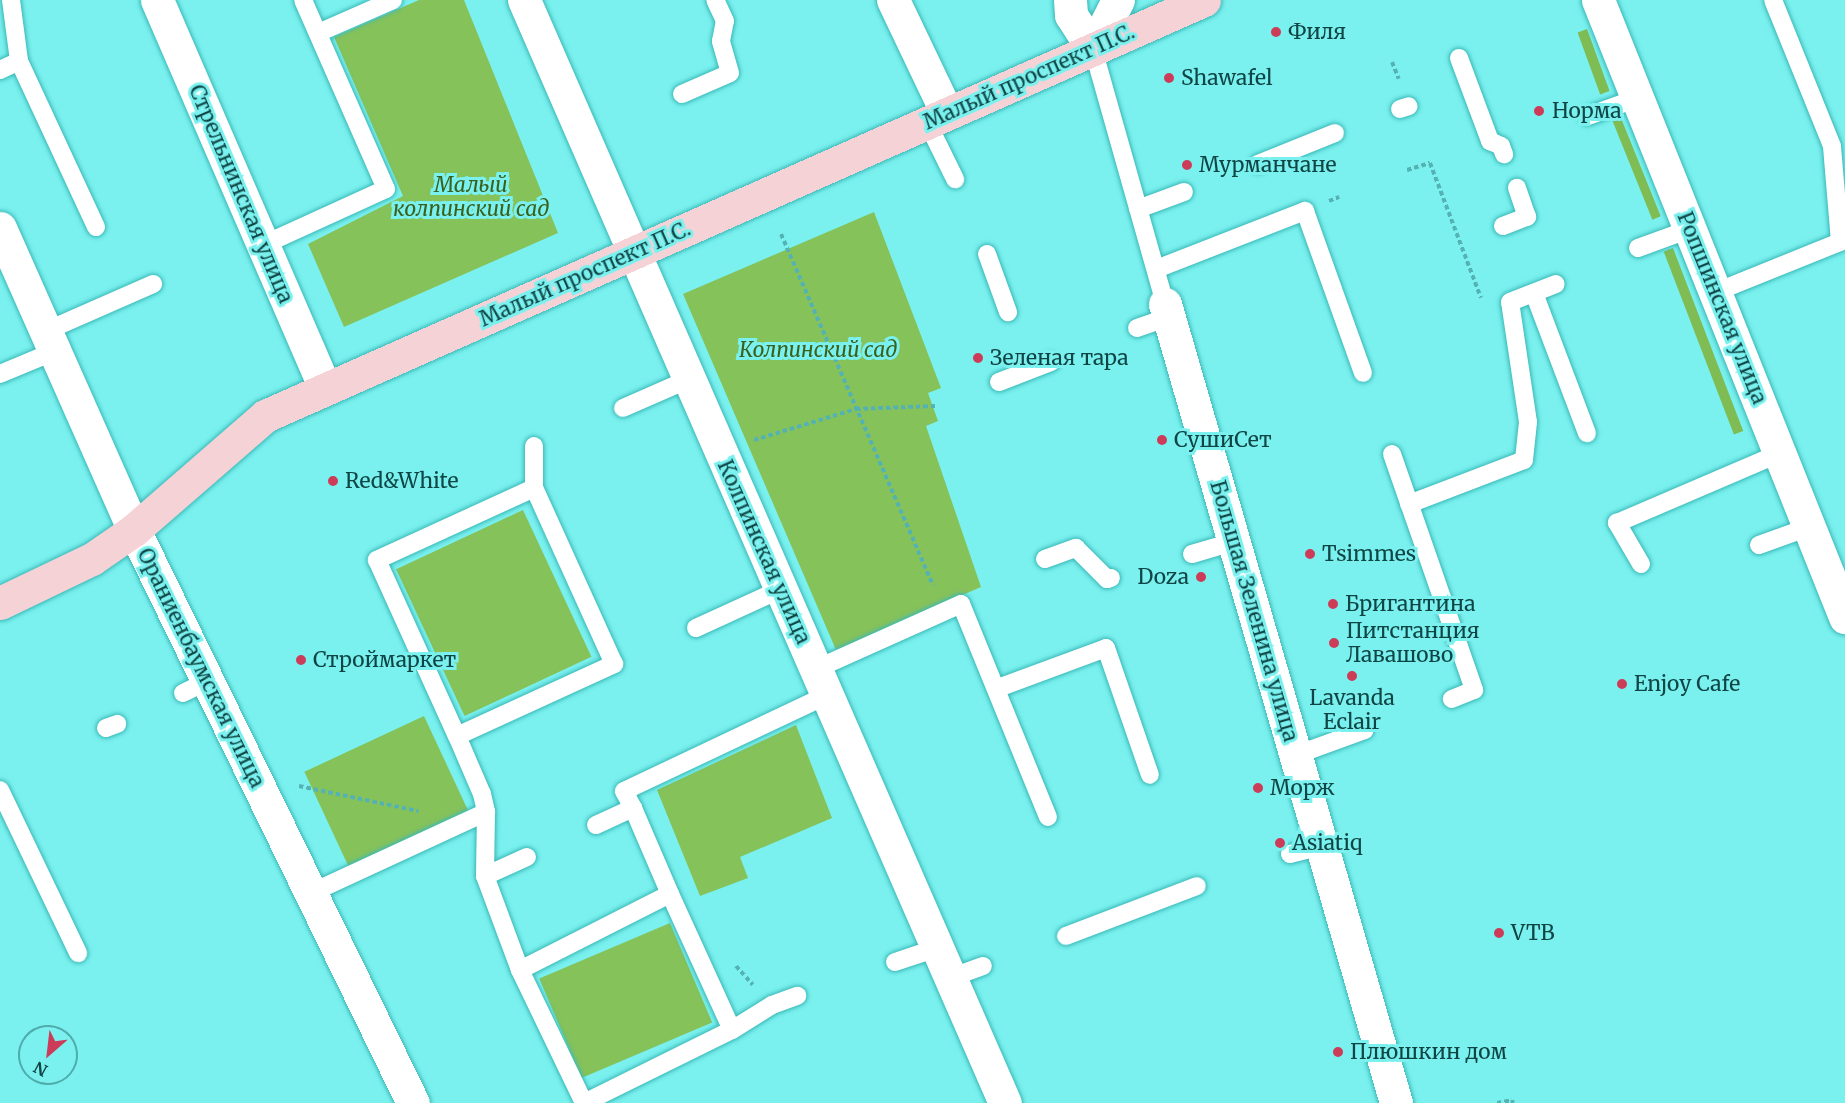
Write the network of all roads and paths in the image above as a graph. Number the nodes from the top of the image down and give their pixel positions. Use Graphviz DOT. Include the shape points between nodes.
graph roads {
  1 [pos="11,0"];
  2 [pos="157,0"];
  3 [pos="303,0"];
  4 [pos="393,0"];
  5 [pos="524,0"];
  6 [pos="715,0"];
  7 [pos="893,0"];
  8 [pos="1070,0"];
  9 [pos="1118,0"];
  10 [pos="1204,0"];
  11 [pos="1598,0"];
  12 [pos="1773,0"];
  13 [pos="318,33"];
  14 [pos="1093,49"];
  15 [pos="1459,58"];
  16 [pos="19,61"];
  17 [pos="0,70"];
  18 [pos="682,94"];
  19 [pos="1638,98"];
  20 [pos="1588,116"];
  21 [pos="937,118"];
  22 [pos="1335,133"];
  23 [pos="1505,148"];
  24 [pos="1258,164"];
  25 [pos="1407,170"];
  26 [pos="955,178"];
  27 [pos="1517,188"];
  28 [pos="1184,192"];
  29 [pos="1138,209"];
  30 [pos="1503,226"];
  31 [pos="96,227"];
  32 [pos="0,228"];
  33 [pos="1690,229"];
  34 [pos="781,234"];
  35 [pos="263,245"];
  36 [pos="1638,248"];
  37 [pos="634,252"];
  38 [pos="987,254"];
  39 [pos="1155,269"];
  40 [pos="153,284"];
  41 [pos="1556,284"];
  42 [pos="1534,292"];
  43 [pos="1716,292"];
  44 [pos="1510,302"];
  45 [pos="1167,311"];
  46 [pos="1008,312"];
  47 [pos="1137,328"];
  48 [pos="50,341"];
  49 [pos="1051,362"];
  50 [pos="1363,373"];
  51 [pos="0,374"];
  52 [pos="689,379"];
  53 [pos="999,382"];
  54 [pos="325,388"];
  55 [pos="935,406"];
  56 [pos="623,408"];
  57 [pos="856,409"];
  58 [pos="1587,433"];
  59 [pos="534,446"];
  60 [pos="720,451"];
  61 [pos="1780,453"];
  62 [pos="1392,454"];
  63 [pos="534,488"];
  64 [pos="1409,504"];
  65 [pos="1809,527"];
  66 [pos="134,530"];
  67 [pos="1233,542"];
  68 [pos="1759,545"];
  69 [pos="1192,554"];
  70 [pos="1045,559"];
  71 [pos="1641,564"];
  72 [pos="1112,578"];
  73 [pos="781,589"];
  74 [pos="0,603"];
  75 [pos="944,612"];
  76 [pos="1845,616"];
  77 [pos="696,628"];
  78 [pos="821,682"];
  79 [pos="998,688"];
  80 [pos="1452,699"];
  81 [pos="1365,730"];
  82 [pos="457,736"];
  83 [pos="1296,755"];
  84 [pos="1150,775"];
  85 [pos="289,784"];
  86 [pos="0,790"];
  87 [pos="633,808"];
  88 [pos="486,812"];
  89 [pos="1048,817"];
  90 [pos="463,823"];
  91 [pos="596,825"];
  92 [pos="1322,846"];
  93 [pos="1290,854"];
  94 [pos="527,857"];
  95 [pos="485,876"];
  96 [pos="1197,886"];
  97 [pos="310,892"];
  98 [pos="670,894"];
  99 [pos="1066,936"];
  100 [pos="937,948"];
  101 [pos="78,953"];
  102 [pos="895,962"];
  103 [pos="983,966"];
  104 [pos="520,970"];
  105 [pos="950,978"];
  106 [pos="796,996"];
  107 [pos="732,1030"];
  108 [pos="413,1103"];
  109 [pos="1005,1103"];
  110 [pos="1396,1103"];
  111 [pos="1497,1103"];
  112 [pos="1513,1103"];
  1 -- 16 [label="lane"];
  2 -- 35 [label="street, Стрельнинская улица"];
  3 -- 13 [label="lane"];
  4 -- 13 [label="lane"];
  5 -- 37 [label="street, Колпинская улица"];
  6 -- 18 [label="lane" via="725,21 721,41 730,73"];
  7 -- 21 [label="street"];
  8 -- 14 [label="street" via="1071,15"];
  9 -- 14 [label="street"];
  10 -- 14 [label="street, Малый проспект П.С."];
  11 -- 19 [label="street, Ропшинская улица"];
  12 -- 43 [label="lane" via="1832,146 1840,242"];
  13 -- 35 [label="lane" via="386,189"];
  14 -- 21 [label="street, Малый проспект П.С."];
  14 -- 29 [label="lane, Большая Зеленина улица"];
  15 -- 23 [label="lane" via="1490,141"];
  16 -- 17 [label="lane"];
  16 -- 31 [label="lane"];
  19 -- 20 [label="lane"];
  19 -- 33 [label="street, Ропшинская улица"];
  21 -- 26 [label="lane"];
  21 -- 37 [label="street, Малый проспект П.С."];
  22 -- 24 [label="lane"];
  25 -- 44 [label="path" via="1430,163 1483,303"];
  27 -- 30 [label="lane" via="1527,217"];
  28 -- 29 [label="lane"];
  29 -- 39 [label="lane, Большая Зеленина улица"];
  32 -- 48 [label="street, Ораниенбаумская улица"];
  33 -- 36 [label="lane"];
  33 -- 43 [label="street, Ропшинская улица"];
  34 -- 57 [label="path"];
  35 -- 54 [label="street, Стрельнинская улица"];
  37 -- 52 [label="street, Колпинская улица"];
  37 -- 54 [label="street, Малый проспект П.С."];
  38 -- 46 [label="lane"];
  39 -- 45 [label="lane, Большая Зеленина улица"];
  39 -- 50 [label="lane" via="1305,211"];
  40 -- 48 [label="lane"];
  41 -- 42 [label="lane"];
  42 -- 44 [label="lane"];
  42 -- 58 [label="lane"];
  43 -- 61 [label="street, Ропшинская улица"];
  44 -- 64 [label="lane" via="1528,422 1524,460"];
  45 -- 47 [label="lane"];
  45 -- 67 [label="street, Большая Зеленина улица"];
  48 -- 51 [label="lane"];
  48 -- 66 [label="street, Ораниенбаумская улица"];
  49 -- 53 [label="lane"];
  52 -- 56 [label="lane"];
  52 -- 60 [label="street, Колпинская улица"];
  54 -- 66 [label="street, Малый проспект П.С." via="265,416"];
  55 -- 57 [label="path"];
  57 -- 60 [label="path"];
  57 -- 75 [label="path"];
  59 -- 63 [label="lane"];
  60 -- 73 [label="street, Колпинская улица"];
  61 -- 65 [label="street, Ропшинская улица"];
  61 -- 71 [label="lane" via="1617,523"];
  62 -- 64 [label="lane"];
  63 -- 82 [label="lane" via="376,560"];
  63 -- 82 [label="lane" via="619,662"];
  64 -- 80 [label="lane" via="1474,690"];
  65 -- 68 [label="lane"];
  65 -- 76 [label="street, Ропшинская улица"];
  66 -- 74 [label="street, Малый проспект П.С." via="92,559"];
  66 -- 97 [label="street, Ораниенбаумская улица" via="196,687"];
  67 -- 69 [label="lane"];
  67 -- 83 [label="street, Большая Зеленина улица"];
  70 -- 72 [label="lane" via="1076,549 1107,579"];
  73 -- 77 [label="lane"];
  73 -- 78 [label="street, Колпинская улица"];
  75 -- 78 [label="lane"];
  75 -- 79 [label="lane" via="961,604"];
  78 -- 87 [label="lane" via="624,791"];
  78 -- 100 [label="street, Колпинская улица"];
  79 -- 84 [label="lane" via="1106,648"];
  79 -- 89 [label="lane"];
  81 -- 83 [label="lane"];
  82 -- 88 [label="lane"];
  83 -- 92 [label="street, Большая Зеленина улица"];
  85 -- 90 [label="path"];
  86 -- 101 [label="lane"];
  87 -- 91 [label="lane"];
  87 -- 98 [label="lane"];
  88 -- 90 [label="lane"];
  88 -- 95 [label="lane"];
  90 -- 97 [label="lane"];
  92 -- 93 [label="lane"];
  92 -- 110 [label="street, Большая Зеленина улица"];
  94 -- 95 [label="lane"];
  95 -- 104 [label="lane"];
  96 -- 99 [label="lane"];
  97 -- 108 [label="street, Ораниенбаумская улица"];
  98 -- 104 [label="lane"];
  98 -- 107 [label="lane"];
  100 -- 102 [label="lane"];
  100 -- 105 [label="street, Колпинская улица"];
  103 -- 105 [label="lane"];
  104 -- 107 [label="lane" via="584,1103"];
  105 -- 109 [label="street, Колпинская улица"];
  106 -- 107 [label="lane" via="772,1005"];
  111 -- 112 [label="path"];
}
